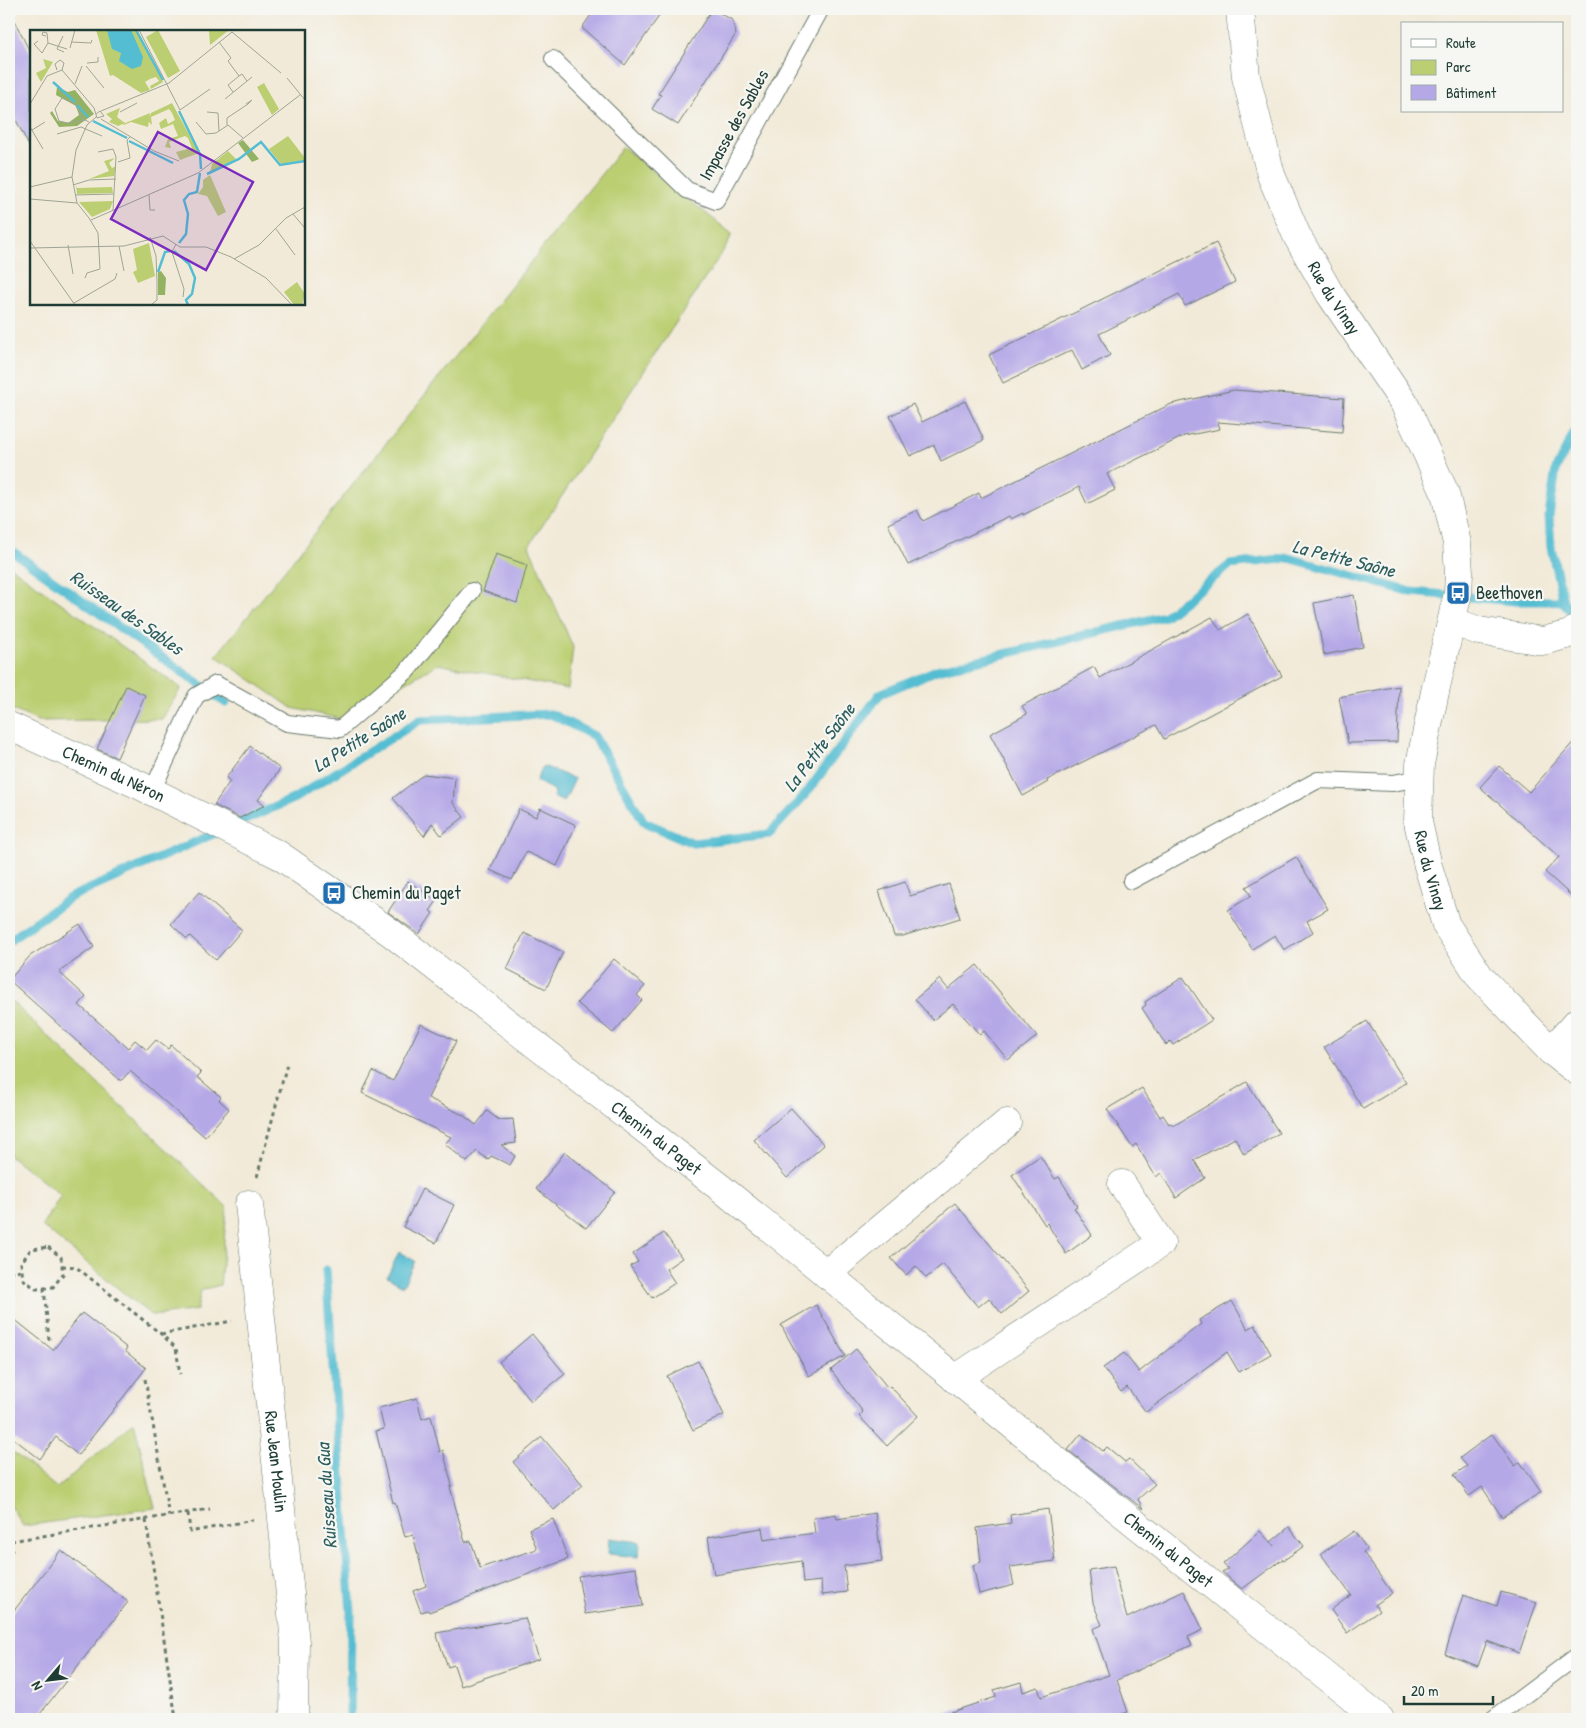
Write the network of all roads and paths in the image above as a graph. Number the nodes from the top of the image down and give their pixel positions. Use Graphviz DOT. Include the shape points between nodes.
graph roads {
  1 [pos="821,9"];
  2 [pos="1240,9"];
  3 [pos="553,59"];
  4 [pos="472,591"];
  5 [pos="1452,621"];
  6 [pos="1577,629"];
  7 [pos="9,726"];
  8 [pos="1420,778"];
  9 [pos="152,791"];
  10 [pos="228,829"];
  11 [pos="1131,881"];
  12 [pos="1577,1022"];
  13 [pos="1551,1051"];
  14 [pos="287,1064"];
  15 [pos="1577,1071"];
  16 [pos="1008,1123"];
  17 [pos="1122,1184"];
  18 [pos="249,1204"];
  19 [pos="62,1266"];
  20 [pos="22,1270"];
  21 [pos="9,1272"];
  22 [pos="826,1274"];
  23 [pos="44,1288"];
  24 [pos="260,1316"];
  25 [pos="161,1334"];
  26 [pos="50,1340"];
  27 [pos="180,1374"];
  28 [pos="145,1378"];
  29 [pos="955,1379"];
  30 [pos="210,1509"];
  31 [pos="188,1513"];
  32 [pos="282,1514"];
  33 [pos="169,1516"];
  34 [pos="146,1520"];
  35 [pos="9,1532"];
  36 [pos="11,1541"];
  37 [pos="9,1554"];
  38 [pos="1577,1656"];
  39 [pos="176,1719"];
  40 [pos="294,1719"];
  41 [pos="1380,1719"];
  42 [pos="1493,1719"];
  1 -- 3 [label="lane, Impasse des Sables" via="716,201 686,190"];
  2 -- 5 [label="street, Rue du Vinay" via="1246,77 1271,175 1297,236 1330,294 1404,403 1445,493 1457,543 1459,573"];
  4 -- 9 [label="lane" via="407,670 340,729 287,723 216,684 196,696"];
  5 -- 6 [label="street" via="1480,631 1543,641"];
  5 -- 8 [label="street, Rue du Vinay" via="1420,764"];
  7 -- 9 [label="street, Chemin du Néron"];
  8 -- 11 [label="lane" via="1394,783 1318,780"];
  8 -- 13 [label="street, Rue du Vinay" via="1418,822 1446,925 1480,976"];
  9 -- 10 [label="street, Chemin du Néron"];
  10 -- 22 [label="street, Chemin du Paget" via="279,855 390,932"];
  12 -- 13 [label="street"];
  13 -- 15 [label="street, Rue du Vinay"];
  14 -- 18 [label="path"];
  16 -- 22 [label="street"];
  17 -- 29 [label="street" via="1161,1243"];
  18 -- 24 [label="street, Rue Jean Moulin"];
  19 -- 20 [label="path" via="61,1257 48,1248 31,1249 21,1263"];
  19 -- 23 [label="path" via="63,1274 53,1287"];
  19 -- 25 [label="path" via="76,1267"];
  20 -- 21 [label="path"];
  20 -- 23 [label="path" via="23,1279 36,1289"];
  22 -- 29 [label="street, Chemin du Paget"];
  23 -- 26 [label="path"];
  24 -- 25 [label="path"];
  24 -- 32 [label="street, Rue Jean Moulin"];
  25 -- 27 [label="path" via="176,1348"];
  28 -- 33 [label="path"];
  29 -- 41 [label="street, Chemin du Paget"];
  30 -- 31 [label="path"];
  31 -- 32 [label="path" via="190,1532"];
  31 -- 33 [label="path"];
  32 -- 40 [label="street, Rue Jean Moulin" via="295,1642"];
  33 -- 34 [label="path"];
  34 -- 36 [label="path"];
  34 -- 39 [label="path"];
  35 -- 36 [label="path"];
  36 -- 37 [label="path"];
  38 -- 42 [label="lane"];
}
